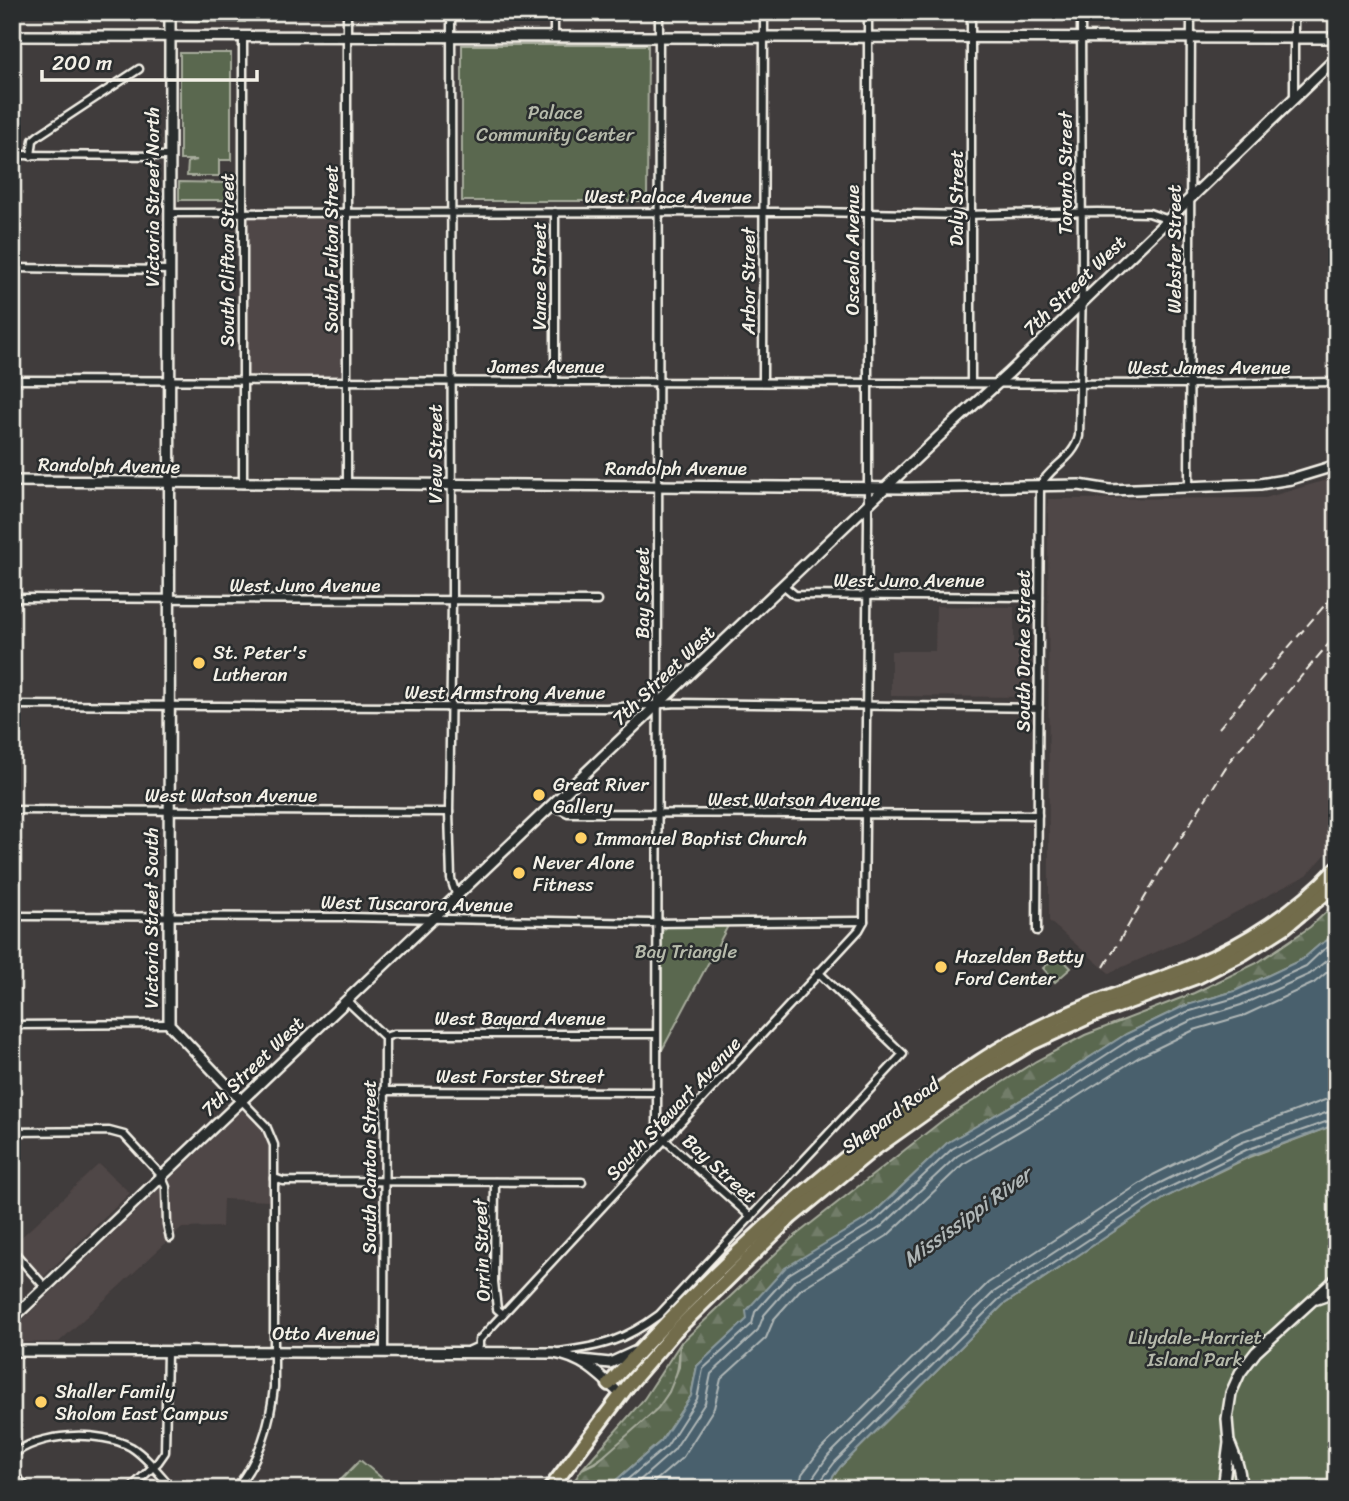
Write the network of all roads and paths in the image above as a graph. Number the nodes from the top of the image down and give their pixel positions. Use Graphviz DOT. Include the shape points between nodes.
graph roads {
  1 [pos="170,12"];
  2 [pos="347,12"];
  3 [pos="451,12"];
  4 [pos="554,12"];
  5 [pos="659,12"];
  6 [pos="764,12"];
  7 [pos="868,12"];
  8 [pos="971,12"];
  9 [pos="1081,12"];
  10 [pos="1191,12"];
  11 [pos="1294,12"];
  12 [pos="12,36"];
  13 [pos="170,36"];
  14 [pos="243,37"];
  15 [pos="347,37"];
  16 [pos="451,37"];
  17 [pos="554,37"];
  18 [pos="659,37"];
  19 [pos="764,37"];
  20 [pos="867,38"];
  21 [pos="971,38"];
  22 [pos="1081,38"];
  23 [pos="1191,38"];
  24 [pos="1294,38"];
  25 [pos="1337,38"];
  26 [pos="1337,57"];
  27 [pos="139,69"];
  28 [pos="1294,97"];
  29 [pos="12,155"];
  30 [pos="31,156"];
  31 [pos="170,156"];
  32 [pos="1190,196"];
  33 [pos="555,212"];
  34 [pos="658,212"];
  35 [pos="763,212"];
  36 [pos="169,213"];
  37 [pos="243,213"];
  38 [pos="347,213"];
  39 [pos="452,213"];
  40 [pos="867,213"];
  41 [pos="1081,213"];
  42 [pos="971,214"];
  43 [pos="1166,219"];
  44 [pos="12,268"];
  45 [pos="170,270"];
  46 [pos="1080,303"];
  47 [pos="12,380"];
  48 [pos="169,382"];
  49 [pos="243,382"];
  50 [pos="348,382"];
  51 [pos="451,382"];
  52 [pos="555,382"];
  53 [pos="658,382"];
  54 [pos="763,382"];
  55 [pos="868,382"];
  56 [pos="1337,382"];
  57 [pos="971,383"];
  58 [pos="997,383"];
  59 [pos="1080,383"];
  60 [pos="1191,384"];
  61 [pos="1337,465"];
  62 [pos="12,481"];
  63 [pos="169,483"];
  64 [pos="243,484"];
  65 [pos="347,485"];
  66 [pos="451,485"];
  67 [pos="658,486"];
  68 [pos="1040,486"];
  69 [pos="1189,486"];
  70 [pos="867,487"];
  71 [pos="887,487"];
  72 [pos="867,506"];
  73 [pos="783,585"];
  74 [pos="866,596"];
  75 [pos="1039,597"];
  76 [pos="12,598"];
  77 [pos="169,600"];
  78 [pos="452,601"];
  79 [pos="597,601"];
  80 [pos="12,705"];
  81 [pos="657,705"];
  82 [pos="169,706"];
  83 [pos="866,706"];
  84 [pos="451,707"];
  85 [pos="1039,708"];
  86 [pos="551,805"];
  87 [pos="12,810"];
  88 [pos="169,811"];
  89 [pos="449,812"];
  90 [pos="657,814"];
  91 [pos="866,814"];
  92 [pos="1038,815"];
  93 [pos="1337,867"];
  94 [pos="1337,884"];
  95 [pos="456,894"];
  96 [pos="12,916"];
  97 [pos="168,917"];
  98 [pos="432,918"];
  99 [pos="658,922"];
  100 [pos="864,922"];
  101 [pos="1037,931"];
  102 [pos="818,972"];
  103 [pos="346,1000"];
  104 [pos="169,1024"];
  105 [pos="12,1025"];
  106 [pos="656,1034"];
  107 [pos="385,1037"];
  108 [pos="384,1091"];
  109 [pos="656,1092"];
  110 [pos="241,1100"];
  111 [pos="12,1132"];
  112 [pos="665,1140"];
  113 [pos="161,1175"];
  114 [pos="274,1178"];
  115 [pos="385,1181"];
  116 [pos="495,1182"];
  117 [pos="582,1182"];
  118 [pos="751,1217"];
  119 [pos="170,1238"];
  120 [pos="12,1250"];
  121 [pos="1337,1278"];
  122 [pos="45,1287"];
  123 [pos="1337,1292"];
  124 [pos="1315,1300"];
  125 [pos="503,1314"];
  126 [pos="12,1319"];
  127 [pos="642,1348"];
  128 [pos="12,1351"];
  129 [pos="274,1351"];
  130 [pos="384,1351"];
  131 [pos="167,1352"];
  132 [pos="467,1352"];
  133 [pos="554,1353"];
  134 [pos="581,1360"];
  135 [pos="609,1384"];
  136 [pos="621,1395"];
  137 [pos="1230,1443"];
  138 [pos="12,1456"];
  139 [pos="153,1467"];
  140 [pos="12,1473"];
  141 [pos="28,1489"];
  142 [pos="130,1489"];
  143 [pos="173,1489"];
  144 [pos="235,1489"];
  145 [pos="550,1489"];
  146 [pos="1223,1489"];
  147 [pos="1240,1489"];
  1 -- 13 [label="street, Victoria Street North"];
  2 -- 15 [label="street, South Fulton Street"];
  3 -- 16 [label="street, View Street"];
  4 -- 17 [label="street"];
  5 -- 18 [label="street, Bay Street"];
  6 -- 19 [label="street, Arbor Street"];
  7 -- 20 [label="street, Osceola Avenue"];
  8 -- 21 [label="street, Daly Street"];
  9 -- 22 [label="street, Toronto Street"];
  10 -- 23 [label="street, Webster Street"];
  11 -- 24 [label="street"];
  12 -- 13 [label="street"];
  13 -- 14 [label="street"];
  13 -- 31 [label="street, Victoria Street North"];
  14 -- 15 [label="street"];
  14 -- 37 [label="street, South Clifton Street"];
  15 -- 16 [label="street"];
  15 -- 38 [label="street, South Fulton Street"];
  16 -- 17 [label="street"];
  16 -- 39 [label="street, View Street"];
  17 -- 18 [label="street"];
  18 -- 19 [label="street"];
  18 -- 34 [label="street, Bay Street"];
  19 -- 20 [label="street"];
  19 -- 35 [label="street, Arbor Street"];
  20 -- 21 [label="street"];
  20 -- 40 [label="street, Osceola Avenue"];
  21 -- 22 [label="street"];
  21 -- 42 [label="street, Daly Street"];
  22 -- 23 [label="street"];
  22 -- 41 [label="street, Toronto Street"];
  23 -- 24 [label="street"];
  23 -- 32 [label="street, Webster Street"];
  24 -- 25 [label="street"];
  24 -- 28 [label="street"];
  26 -- 28 [label="street, 7th Street West"];
  27 -- 30 [label="street" via="39,135 33,140"];
  28 -- 32 [label="street, 7th Street West"];
  29 -- 30 [label="street"];
  30 -- 31 [label="street"];
  31 -- 36 [label="street, Victoria Street North"];
  32 -- 43 [label="street, 7th Street West"];
  32 -- 60 [label="street, Webster Street"];
  33 -- 34 [label="street, West Palace Avenue"];
  33 -- 39 [label="street, West Palace Avenue"];
  33 -- 52 [label="street, Vance Street"];
  34 -- 35 [label="street, West Palace Avenue"];
  34 -- 53 [label="street, Bay Street"];
  35 -- 40 [label="street, West Palace Avenue"];
  35 -- 54 [label="street, Arbor Street"];
  36 -- 37 [label="street, West Palace Avenue"];
  36 -- 45 [label="street, Victoria Street North"];
  37 -- 38 [label="street, West Palace Avenue"];
  37 -- 49 [label="street, South Clifton Street"];
  38 -- 39 [label="street, West Palace Avenue"];
  38 -- 50 [label="street, South Fulton Street"];
  39 -- 51 [label="street, View Street"];
  40 -- 42 [label="street, West Palace Avenue"];
  40 -- 55 [label="street, Osceola Avenue"];
  41 -- 42 [label="street, West Palace Avenue"];
  41 -- 43 [label="street, West Palace Avenue" via="1149,213"];
  41 -- 46 [label="street, Toronto Street"];
  42 -- 57 [label="street, Daly Street"];
  43 -- 46 [label="street, 7th Street West"];
  44 -- 45 [label="street"];
  45 -- 48 [label="street, Victoria Street North"];
  46 -- 58 [label="street, 7th Street West"];
  46 -- 59 [label="street, Toronto Street"];
  47 -- 48 [label="street, James Avenue"];
  48 -- 49 [label="street, James Avenue"];
  48 -- 63 [label="street, Victoria Street South"];
  49 -- 50 [label="street, James Avenue"];
  49 -- 64 [label="street, South Clifton Street"];
  50 -- 51 [label="street, James Avenue"];
  50 -- 65 [label="street, South Fulton Street"];
  51 -- 52 [label="street, James Avenue"];
  51 -- 66 [label="street, View Street"];
  52 -- 53 [label="street, James Avenue"];
  53 -- 54 [label="street, James Avenue"];
  53 -- 67 [label="street, Bay Street"];
  54 -- 55 [label="street, James Avenue"];
  55 -- 57 [label="street, James Avenue"];
  55 -- 70 [label="street, Osceola Avenue"];
  56 -- 60 [label="street, West James Avenue"];
  57 -- 58 [label="street, James Avenue"];
  58 -- 59 [label="street, James Avenue"];
  58 -- 71 [label="street, 7th Street West"];
  59 -- 60 [label="street, West James Avenue"];
  59 -- 68 [label="street, Toronto Street" via="1078,442"];
  60 -- 69 [label="street, Webster Street"];
  61 -- 69 [label="street, Randolph Avenue" via="1260,484"];
  62 -- 63 [label="street, Randolph Avenue"];
  63 -- 64 [label="street, Randolph Avenue"];
  63 -- 77 [label="street, Victoria Street South"];
  64 -- 65 [label="street, Randolph Avenue"];
  65 -- 66 [label="street, Randolph Avenue"];
  66 -- 67 [label="street, Randolph Avenue"];
  66 -- 78 [label="street, View Street"];
  67 -- 70 [label="street, Randolph Avenue"];
  67 -- 81 [label="street, Bay Street"];
  68 -- 69 [label="street, Randolph Avenue" via="1110,490"];
  68 -- 71 [label="street, Randolph Avenue"];
  68 -- 75 [label="street, South Drake Street"];
  70 -- 71 [label="street, Randolph Avenue"];
  70 -- 72 [label="street, Osceola Avenue"];
  71 -- 72 [label="street, 7th Street West"];
  72 -- 73 [label="street, 7th Street West"];
  72 -- 74 [label="street"];
  73 -- 74 [label="street, West Juno Avenue" via="795,595"];
  73 -- 81 [label="street, 7th Street West"];
  74 -- 75 [label="street, West Juno Avenue"];
  74 -- 83 [label="street"];
  75 -- 85 [label="street, South Drake Street"];
  76 -- 77 [label="street, West Juno Avenue"];
  77 -- 78 [label="street, West Juno Avenue"];
  77 -- 82 [label="street, Victoria Street South"];
  78 -- 79 [label="street, West Juno Avenue"];
  78 -- 84 [label="street, View Street"];
  80 -- 82 [label="street, West Armstrong Avenue"];
  81 -- 83 [label="street, West Armstrong Avenue"];
  81 -- 84 [label="street, West Armstrong Avenue"];
  81 -- 86 [label="street, 7th Street West"];
  81 -- 90 [label="street, Bay Street"];
  82 -- 84 [label="street, West Armstrong Avenue"];
  82 -- 88 [label="street, Victoria Street South"];
  83 -- 85 [label="street, West Armstrong Avenue"];
  83 -- 91 [label="street"];
  84 -- 89 [label="street, View Street"];
  85 -- 92 [label="street, South Drake Street"];
  86 -- 90 [label="street, West Watson Avenue" via="568,813"];
  86 -- 95 [label="street, 7th Street West"];
  87 -- 88 [label="street, West Watson Avenue"];
  88 -- 89 [label="street, West Watson Avenue"];
  88 -- 97 [label="street, Victoria Street South"];
  89 -- 95 [label="street, View Street" via="451,879"];
  90 -- 91 [label="street, West Watson Avenue"];
  90 -- 99 [label="street, Bay Street"];
  91 -- 92 [label="street, West Watson Avenue"];
  91 -- 100 [label="street"];
  92 -- 101 [label="street, South Drake Street"];
  93 -- 127 [label="highway, Shepard Road" via="1280,917 1229,949 1089,1004 1029,1033 902,1114 784,1208"];
  94 -- 136 [label="highway, Shepard Road" via="1244,953 1199,976 1032,1043 896,1132 768,1238 676,1331"];
  95 -- 98 [label="street, 7th Street West"];
  96 -- 97 [label="street, West Tuscarora Avenue"];
  97 -- 98 [label="street, West Tuscarora Avenue"];
  97 -- 104 [label="street, Victoria Street South"];
  98 -- 99 [label="street, West Tuscarora Avenue"];
  98 -- 103 [label="street, 7th Street West"];
  99 -- 100 [label="street, West Tuscarora Avenue"];
  99 -- 106 [label="street, Bay Street"];
  100 -- 102 [label="street, South Stewart Avenue"];
  102 -- 112 [label="street, South Stewart Avenue"];
  102 -- 118 [label="street" via="903,1054"];
  103 -- 107 [label="street"];
  103 -- 110 [label="street, 7th Street West"];
  104 -- 105 [label="street"];
  104 -- 110 [label="street, Victoria Street South"];
  106 -- 107 [label="street, West Bayard Avenue"];
  106 -- 109 [label="street, Bay Street"];
  107 -- 108 [label="street, South Canton Street"];
  108 -- 109 [label="street, West Forster Street"];
  108 -- 115 [label="street, South Canton Street"];
  109 -- 112 [label="street, Bay Street" via="657,1129"];
  110 -- 113 [label="street, 7th Street West"];
  110 -- 114 [label="street, Victoria Street South" via="274,1140"];
  111 -- 113 [label="street" via="119,1133"];
  112 -- 118 [label="street, Bay Street"];
  112 -- 125 [label="street, South Stewart Avenue"];
  113 -- 119 [label="street"];
  113 -- 122 [label="street, 7th Street West"];
  114 -- 115 [label="street"];
  114 -- 129 [label="street, Victoria Street South"];
  115 -- 116 [label="street"];
  115 -- 130 [label="street, South Canton Street"];
  116 -- 117 [label="street"];
  116 -- 125 [label="street, Orrin Street" via="494,1291 497,1309"];
  118 -- 133 [label="street" via="659,1315 641,1328 606,1344"];
  120 -- 122 [label="street"];
  121 -- 124 [label="street"];
  122 -- 126 [label="street, 7th Street West"];
  123 -- 124 [label="street"];
  124 -- 137 [label="street" via="1256,1352 1240,1373 1227,1419"];
  125 -- 132 [label="street, South Stewart Avenue" via="479,1340 479,1346"];
  127 -- 134 [label="street" via="616,1362"];
  127 -- 135 [label="highway, Shepard Road"];
  128 -- 131 [label="street, Otto Avenue"];
  129 -- 130 [label="street, Otto Avenue"];
  129 -- 131 [label="street, Otto Avenue"];
  129 -- 144 [label="street, Victoria Street South" via="274,1387 265,1434 253,1465"];
  130 -- 132 [label="street, Otto Avenue"];
  131 -- 139 [label="street" via="166,1446"];
  132 -- 133 [label="street, Otto Avenue"];
  133 -- 134 [label="street, Otto Avenue"];
  134 -- 135 [label="street, Otto Avenue"];
  135 -- 136 [label="street, Otto Avenue"];
  136 -- 145 [label="highway, Shepard Road"];
  137 -- 146 [label="street"];
  137 -- 147 [label="street"];
  138 -- 139 [label="street" via="46,1439 90,1437 126,1445"];
  139 -- 142 [label="street"];
  139 -- 143 [label="street"];
  140 -- 141 [label="street"];
}
